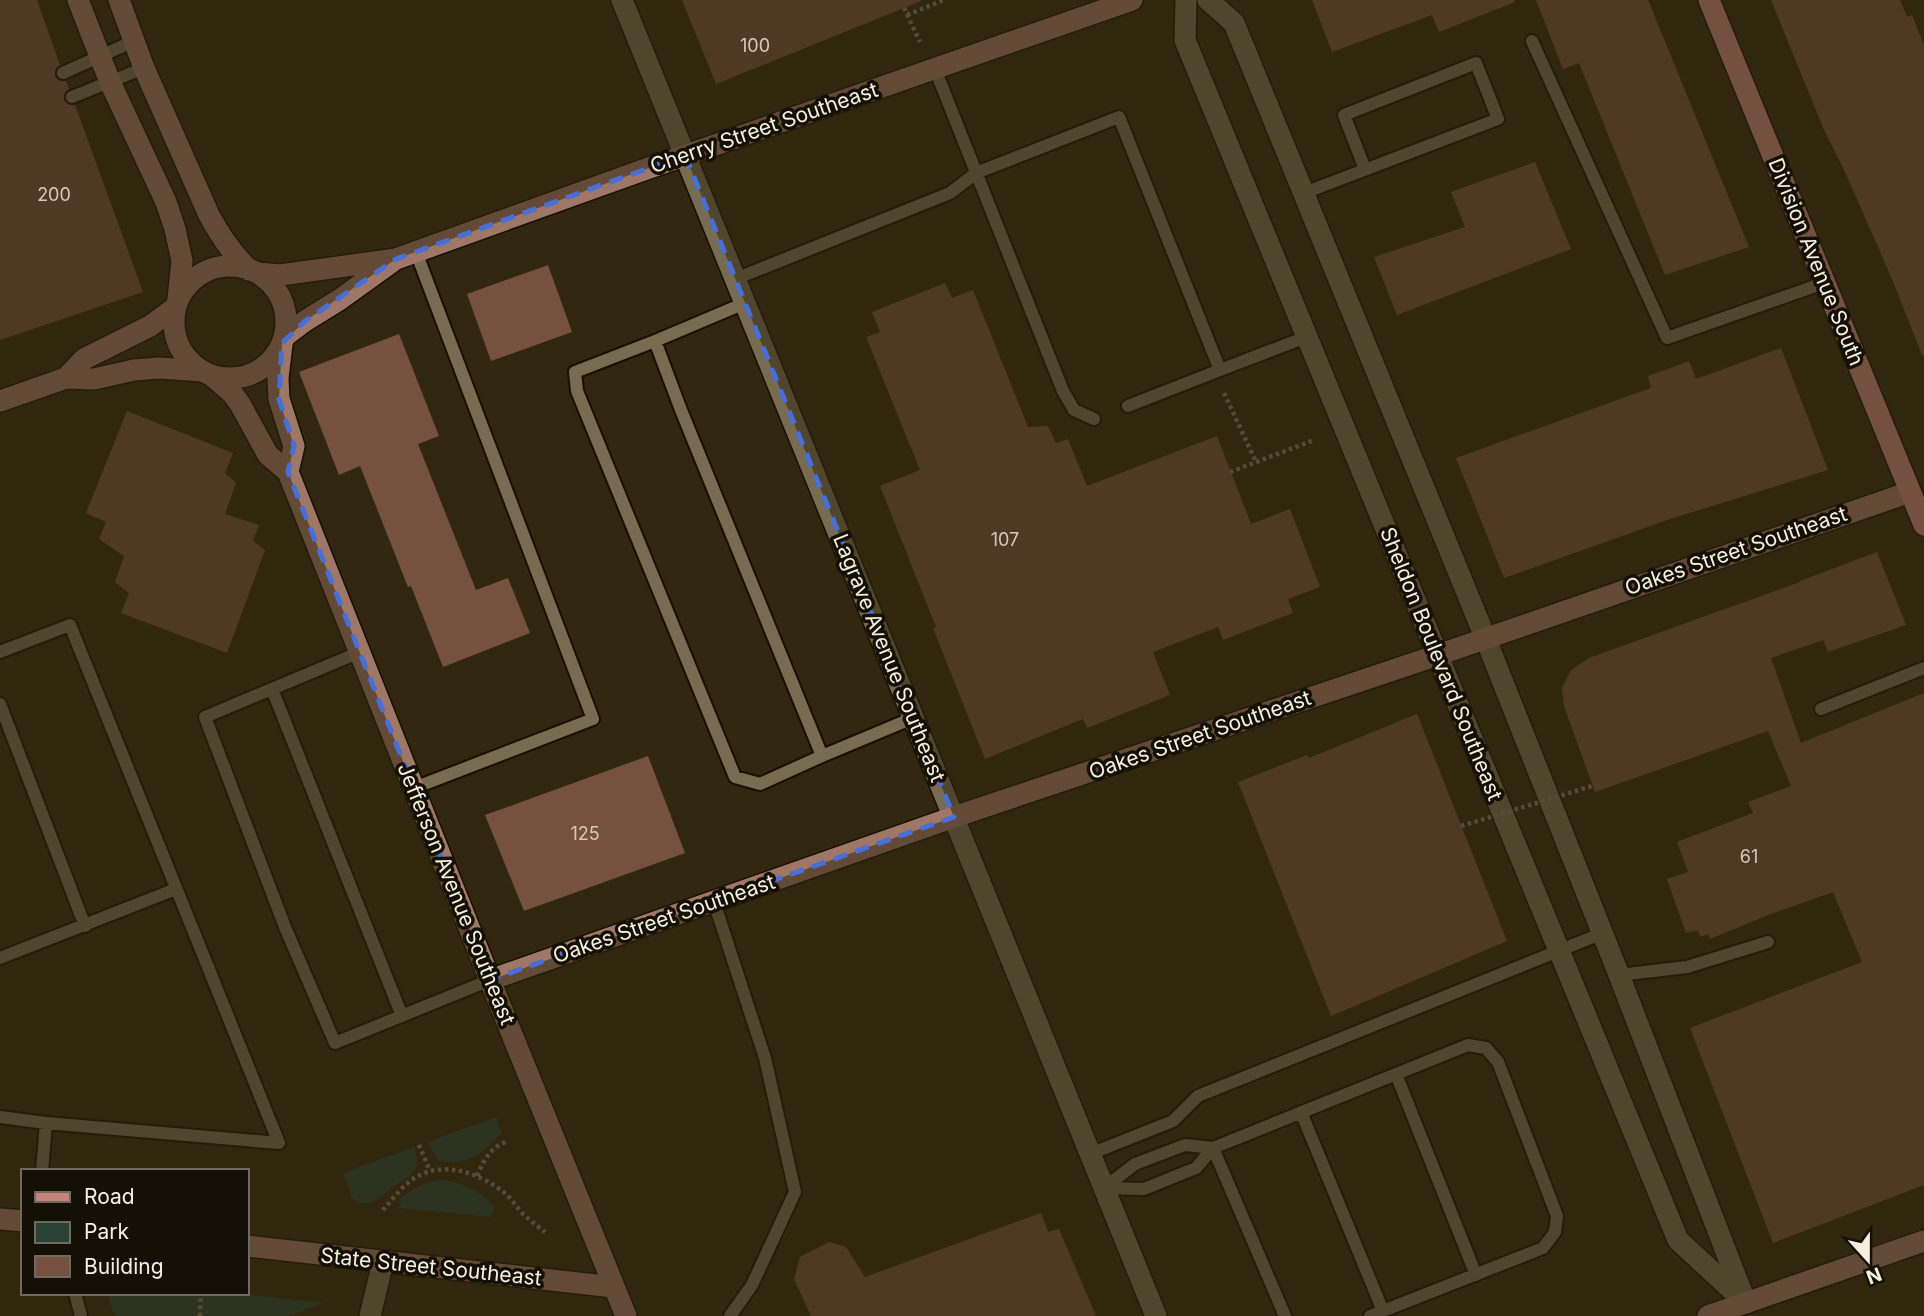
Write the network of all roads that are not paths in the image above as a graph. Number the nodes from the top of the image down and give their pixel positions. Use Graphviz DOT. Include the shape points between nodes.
graph roads {
  1 [pos="78,0"];
  2 [pos="118,0"];
  3 [pos="622,0"];
  4 [pos="1132,0"];
  5 [pos="1186,0"];
  6 [pos="1208,0"];
  7 [pos="1709,0"];
  8 [pos="134,41"];
  9 [pos="1532,41"];
  10 [pos="100,57"];
  11 [pos="144,68"];
  12 [pos="935,69"];
  13 [pos="63,73"];
  14 [pos="110,82"];
  15 [pos="72,97"];
  16 [pos="685,156"];
  17 [pos="1365,169"];
  18 [pos="976,173"];
  19 [pos="1304,193"];
  20 [pos="406,256"];
  21 [pos="253,272"];
  22 [pos="736,279"];
  23 [pos="1824,283"];
  24 [pos="745,303"];
  25 [pos="177,304"];
  26 [pos="1306,337"];
  27 [pos="283,340"];
  28 [pos="655,341"];
  29 [pos="1217,371"];
  30 [pos="207,373"];
  31 [pos="66,378"];
  32 [pos="0,401"];
  33 [pos="1128,406"];
  34 [pos="1094,419"];
  35 [pos="288,472"];
  36 [pos="1910,492"];
  37 [pos="1924,524"];
  38 [pos="1485,637"];
  39 [pos="0,652"];
  40 [pos="360,652"];
  41 [pos="1438,655"];
  42 [pos="1924,668"];
  43 [pos="272,689"];
  44 [pos="0,704"];
  45 [pos="1821,709"];
  46 [pos="914,719"];
  47 [pos="822,756"];
  48 [pos="414,788"];
  49 [pos="954,817"];
  50 [pos="176,889"];
  51 [pos="714,902"];
  52 [pos="85,926"];
  53 [pos="1602,933"];
  54 [pos="1768,942"];
  55 [pos="1558,951"];
  56 [pos="0,958"];
  57 [pos="1619,975"];
  58 [pos="490,980"];
  59 [pos="402,1016"];
  60 [pos="1396,1074"];
  61 [pos="1301,1112"];
  62 [pos="0,1117"];
  63 [pos="46,1123"];
  64 [pos="1213,1148"];
  65 [pos="1090,1154"];
  66 [pos="42,1169"];
  67 [pos="1104,1188"];
  68 [pos="0,1219"];
  69 [pos="21,1221"];
  70 [pos="1924,1241"];
  71 [pos="248,1246"];
  72 [pos="383,1262"];
  73 [pos="1476,1275"];
  74 [pos="614,1287"];
  75 [pos="76,1295"];
  76 [pos="1749,1309"];
  77 [pos="1383,1311"];
  78 [pos="81,1316"];
  79 [pos="370,1316"];
  80 [pos="626,1316"];
  81 [pos="730,1316"];
  82 [pos="1156,1316"];
  83 [pos="1285,1316"];
  84 [pos="1370,1316"];
  85 [pos="1708,1316"];
  1 -- 10 [label="street"];
  2 -- 8 [label="street"];
  3 -- 16 [label="street, Lagrave Avenue Southeast"];
  4 -- 12 [label="street, Cherry Street Southeast"];
  5 -- 26 [label="street, Sheldon Boulevard Southeast" via="1185,40"];
  6 -- 19 [label="street" via="1234,23"];
  7 -- 23 [label="main road, Division Avenue South"];
  8 -- 10 [label="lane"];
  8 -- 11 [label="street"];
  9 -- 23 [label="lane" via="1667,338"];
  10 -- 13 [label="lane"];
  10 -- 14 [label="street"];
  11 -- 14 [label="lane"];
  11 -- 21 [label="street" via="220,236"];
  12 -- 16 [label="street, Cherry Street Southeast"];
  12 -- 18 [label="lane"];
  14 -- 15 [label="lane"];
  14 -- 25 [label="street" via="175,229 182,261"];
  16 -- 20 [label="street, Cherry Street Southeast"];
  16 -- 22 [label="street, Lagrave Avenue Southeast"];
  17 -- 17 [label="lane" via="1497,119 1476,63 1344,115"];
  17 -- 19 [label="lane"];
  18 -- 22 [label="lane" via="950,193"];
  18 -- 29 [label="lane" via="1119,117"];
  18 -- 34 [label="lane" via="1063,390 1074,410"];
  19 -- 38 [label="street"];
  20 -- 21 [label="street, Cherry Street Southeast" via="280,275"];
  20 -- 27 [label="street, Cherry Street Southeast"];
  20 -- 48 [label="lane" via="593,719"];
  21 -- 25 [label="street" via="215,268 190,284"];
  21 -- 27 [label="street" via="268,281 283,304"];
  22 -- 24 [label="street, Lagrave Avenue Southeast"];
  23 -- 36 [label="main road, Division Avenue South"];
  24 -- 28 [label="lane"];
  24 -- 46 [label="street, Lagrave Avenue Southeast"];
  25 -- 30 [label="street" via="177,342 189,361"];
  25 -- 31 [label="street" via="150,326 84,359"];
  26 -- 29 [label="lane"];
  26 -- 41 [label="street, Sheldon Boulevard Southeast"];
  27 -- 30 [label="street" via="271,361 256,372 229,379"];
  27 -- 35 [label="street, Jefferson Avenue Southeast" via="279,400 294,446"];
  28 -- 47 [label="lane"];
  28 -- 47 [label="lane" via="575,372 576,391 735,777 760,784"];
  29 -- 33 [label="lane"];
  30 -- 31 [label="street" via="159,368 94,379"];
  30 -- 35 [label="street, Jefferson Avenue Southeast" via="232,393 268,455"];
  31 -- 32 [label="street"];
  35 -- 40 [label="street, Jefferson Avenue Southeast"];
  36 -- 37 [label="main road, Division Avenue South"];
  36 -- 38 [label="street, Oakes Street Southeast"];
  38 -- 41 [label="street, Oakes Street Southeast"];
  38 -- 53 [label="street"];
  39 -- 50 [label="lane" via="70,625"];
  40 -- 43 [label="lane"];
  40 -- 48 [label="street, Jefferson Avenue Southeast"];
  41 -- 49 [label="street, Oakes Street Southeast"];
  41 -- 55 [label="street, Sheldon Boulevard Southeast"];
  42 -- 45 [label="lane"];
  43 -- 59 [label="lane"];
  43 -- 59 [label="lane" via="205,717 285,927 335,1043"];
  44 -- 52 [label="lane"];
  46 -- 47 [label="lane"];
  46 -- 49 [label="street, Lagrave Avenue Southeast"];
  48 -- 58 [label="street, Jefferson Avenue Southeast"];
  49 -- 51 [label="street, Oakes Street Southeast"];
  49 -- 65 [label="street, Lagrave Avenue Southeast"];
  50 -- 52 [label="lane"];
  50 -- 63 [label="lane" via="279,1143"];
  51 -- 58 [label="street, Oakes Street Southeast"];
  51 -- 81 [label="lane" via="765,1058 795,1192 752,1285"];
  52 -- 56 [label="lane"];
  53 -- 55 [label="lane"];
  53 -- 57 [label="street"];
  54 -- 57 [label="lane" via="1687,967"];
  55 -- 65 [label="lane" via="1198,1096 1173,1121"];
  55 -- 76 [label="street, Sheldon Boulevard Southeast" via="1678,1240"];
  57 -- 76 [label="street"];
  58 -- 59 [label="lane"];
  58 -- 74 [label="street, Jefferson Avenue Southeast"];
  60 -- 61 [label="lane"];
  60 -- 73 [label="lane"];
  60 -- 73 [label="lane" via="1468,1045 1486,1048 1498,1062 1557,1216 1555,1232 1543,1248"];
  61 -- 64 [label="lane"];
  61 -- 77 [label="lane"];
  62 -- 63 [label="lane"];
  63 -- 66 [label="lane"];
  64 -- 67 [label="lane" via="1185,1146 1162,1154 1135,1164"];
  64 -- 67 [label="lane" via="1196,1168 1144,1189"];
  64 -- 83 [label="lane"];
  65 -- 67 [label="street, Lagrave Avenue Southeast"];
  67 -- 82 [label="street, Lagrave Avenue Southeast"];
  68 -- 69 [label="street"];
  70 -- 76 [label="street"];
  71 -- 72 [label="street, State Street Southeast"];
  72 -- 74 [label="street, State Street Southeast"];
  72 -- 79 [label="street"];
  73 -- 77 [label="lane"];
  74 -- 80 [label="street, Jefferson Avenue Southeast"];
  75 -- 78 [label="lane"];
  76 -- 85 [label="street"];
  77 -- 84 [label="lane"];
}
